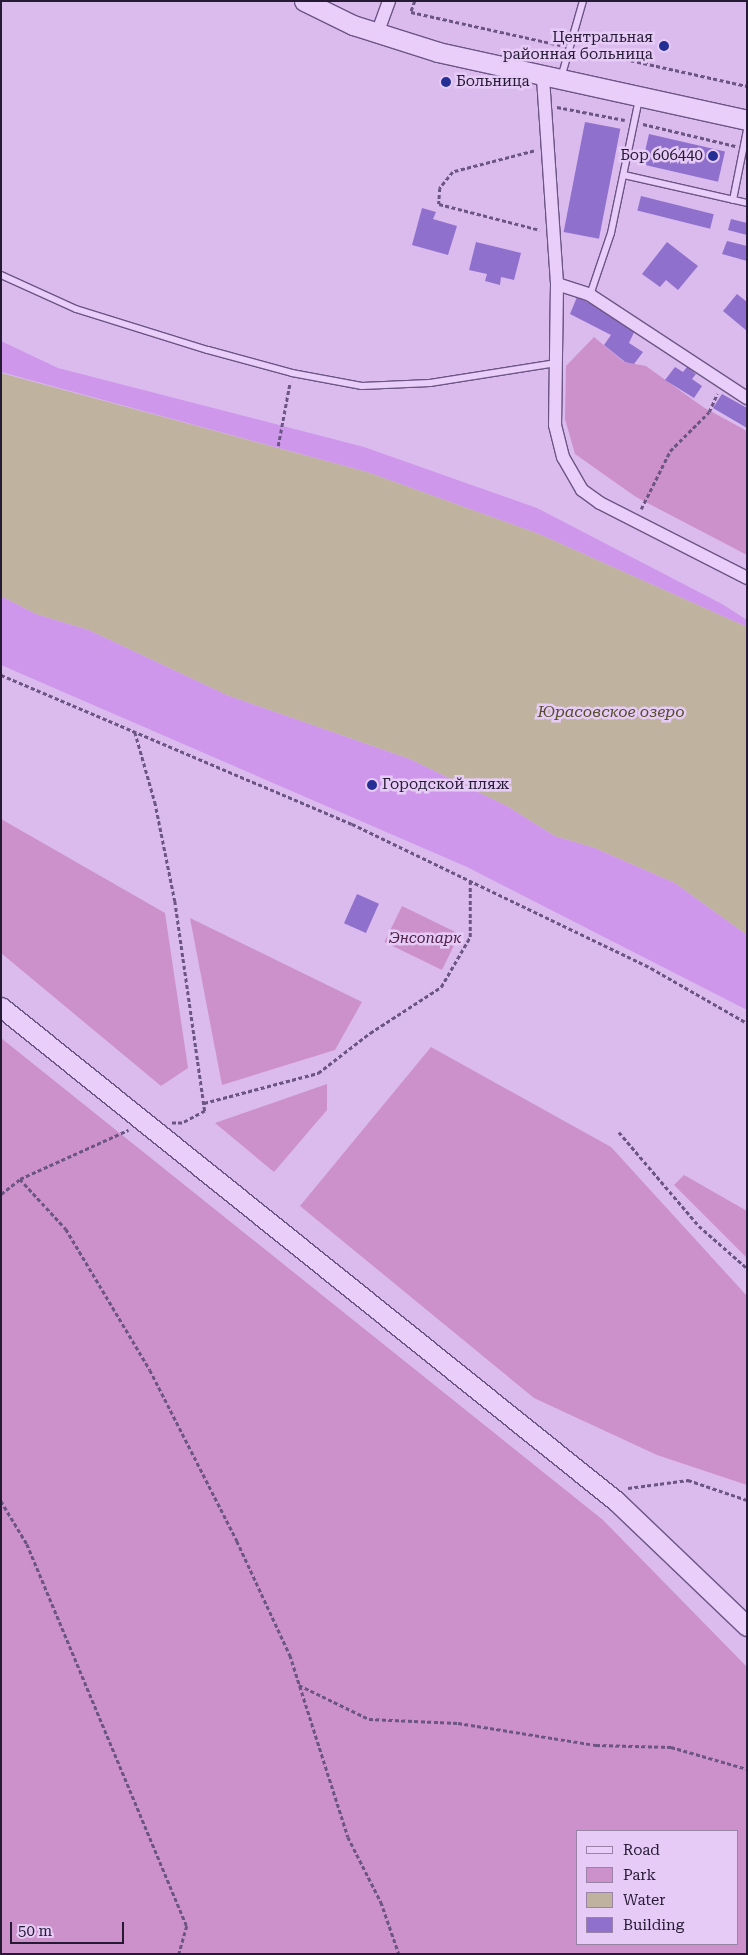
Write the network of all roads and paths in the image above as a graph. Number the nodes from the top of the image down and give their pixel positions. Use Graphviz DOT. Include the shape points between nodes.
graph roads {
  1 [pos="304,1"];
  2 [pos="389,1"];
  3 [pos="583,1"];
  4 [pos="378,34"];
  5 [pos="552,80"];
  6 [pos="639,98"];
  7 [pos="747,120"];
  8 [pos="747,130"];
  9 [pos="546,148"];
  10 [pos="624,176"];
  11 [pos="733,200"];
  12 [pos="747,203"];
  13 [pos="552,230"];
  14 [pos="1,275"];
  15 [pos="557,284"];
  16 [pos="590,295"];
  17 [pos="556,363"];
  18 [pos="292,373"];
  19 [pos="721,383"];
  20 [pos="747,398"];
  21 [pos="278,446"];
  22 [pos="634,521"];
  23 [pos="747,578"];
  24 [pos="1,675"];
  25 [pos="135,732"];
  26 [pos="470,881"];
  27 [pos="1,1007"];
  28 [pos="747,1023"];
  29 [pos="204,1103"];
  30 [pos="145,1122"];
  31 [pos="619,1132"];
  32 [pos="20,1179"];
  33 [pos="1,1194"];
  34 [pos="747,1268"];
  35 [pos="604,1492"];
  36 [pos="747,1500"];
  37 [pos="1,1501"];
  38 [pos="747,1626"];
  39 [pos="299,1686"];
  40 [pos="747,1768"];
  41 [pos="179,1954"];
  42 [pos="399,1954"];
  1 -- 4 [label="main road"];
  2 -- 4 [label="street"];
  3 -- 5 [label="lane"];
  4 -- 5 [label="main road"];
  5 -- 6 [label="main road"];
  5 -- 9 [label="street"];
  6 -- 7 [label="main road"];
  6 -- 10 [label="lane"];
  8 -- 11 [label="lane"];
  9 -- 13 [label="street"];
  9 -- 13 [label="path" via="453,172 440,188 439,204 532,229"];
  10 -- 11 [label="lane"];
  10 -- 16 [label="lane" via="611,233"];
  11 -- 12 [label="lane"];
  13 -- 15 [label="street"];
  14 -- 18 [label="lane" via="76,309"];
  15 -- 16 [label="street"];
  15 -- 17 [label="street"];
  16 -- 19 [label="street"];
  17 -- 18 [label="lane" via="393,386 362,386"];
  17 -- 22 [label="street" via="555,425 570,473 582,490"];
  18 -- 21 [label="path"];
  19 -- 20 [label="street"];
  19 -- 22 [label="path" via="709,412 670,451"];
  22 -- 23 [label="street"];
  24 -- 25 [label="path"];
  25 -- 26 [label="path" via="352,824"];
  25 -- 29 [label="path" via="155,802 175,901"];
  26 -- 28 [label="path" via="650,968"];
  26 -- 29 [label="path" via="470,937 441,987 370,1033 318,1073"];
  27 -- 30 [label="main road"];
  29 -- 30 [label="path" via="205,1111 182,1123"];
  30 -- 32 [label="path"];
  30 -- 35 [label="main road"];
  31 -- 34 [label="path" via="699,1226"];
  32 -- 33 [label="path"];
  32 -- 39 [label="path" via="66,1229 150,1370 237,1541 290,1656"];
  35 -- 36 [label="path" via="688,1480"];
  35 -- 38 [label="main road"];
  37 -- 41 [label="path" via="26,1544 187,1926"];
  39 -- 40 [label="path" via="369,1719 458,1723 596,1745 671,1746"];
  39 -- 42 [label="path" via="348,1837 380,1902"];
}
